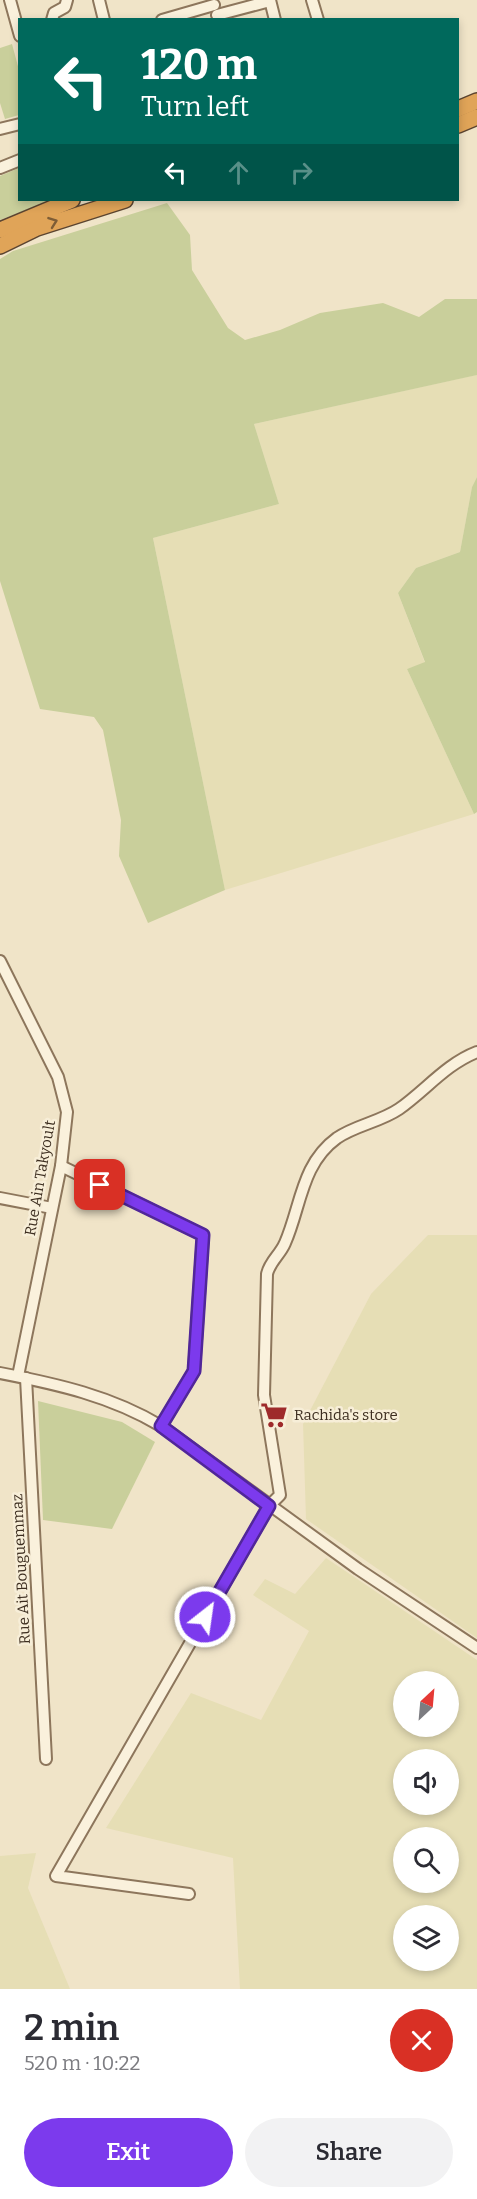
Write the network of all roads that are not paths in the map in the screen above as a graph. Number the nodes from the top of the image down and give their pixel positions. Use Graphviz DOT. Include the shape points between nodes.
graph roads {
  1 [pos="67,0"];
  2 [pos="99,0"];
  3 [pos="270,0"];
  4 [pos="312,0"];
  5 [pos="7,2"];
  6 [pos="216,10"];
  7 [pos="186,16"];
  8 [pos="52,18"];
  9 [pos="104,18"];
  10 [pos="274,18"];
  11 [pos="317,18"];
  12 [pos="18,31"];
  13 [pos="477,100"];
  14 [pos="459,109"];
  15 [pos="477,117"];
  16 [pos="18,124"];
  17 [pos="459,125"];
  18 [pos="1,127"];
  19 [pos="18,160"];
  20 [pos="0,168"];
  21 [pos="70,201"];
  22 [pos="121,201"];
  23 [pos="0,230"];
  24 [pos="0,246"];
  25 [pos="1,968"];
  26 [pos="477,1052"];
  27 [pos="61,1166"];
  28 [pos="0,1198"];
  29 [pos="52,1208"];
  30 [pos="0,1372"];
  31 [pos="22,1377"];
  32 [pos="161,1426"];
  33 [pos="269,1506"];
  34 [pos="477,1648"];
  35 [pos="46,1759"];
  36 [pos="189,1894"];
  1 -- 8 [label="street"];
  2 -- 9 [label="street"];
  3 -- 6 [label="street"];
  3 -- 10 [label="street"];
  4 -- 11 [label="street"];
  5 -- 12 [label="street"];
  6 -- 7 [label="street"];
  13 -- 14 [label="highway"];
  15 -- 17 [label="highway"];
  16 -- 18 [label="street"];
  19 -- 20 [label="street"];
  21 -- 23 [label="highway"];
  24 -- 22 [label="highway, one-way" via="37,228"];
  25 -- 27 [label="street, Rue Ain Takyoult" via="58,1077 65,1099"];
  26 -- 33 [label="street" via="436,1077 401,1108 335,1140 305,1179 285,1245 270,1263 267,1274 264,1395 280,1495"];
  27 -- 29 [label="street, Rue Ain Takyoult"];
  27 -- 32 [label="street" via="203,1235 194,1371"];
  28 -- 29 [label="street"];
  29 -- 31 [label="street, Rue Ain Takyoult"];
  30 -- 31 [label="street"];
  31 -- 32 [label="street" via="107,1399"];
  31 -- 35 [label="street, Rue Ait Bouguemmaz"];
  32 -- 33 [label="street"];
  33 -- 34 [label="street"];
  33 -- 36 [label="street" via="56,1875"];
}
